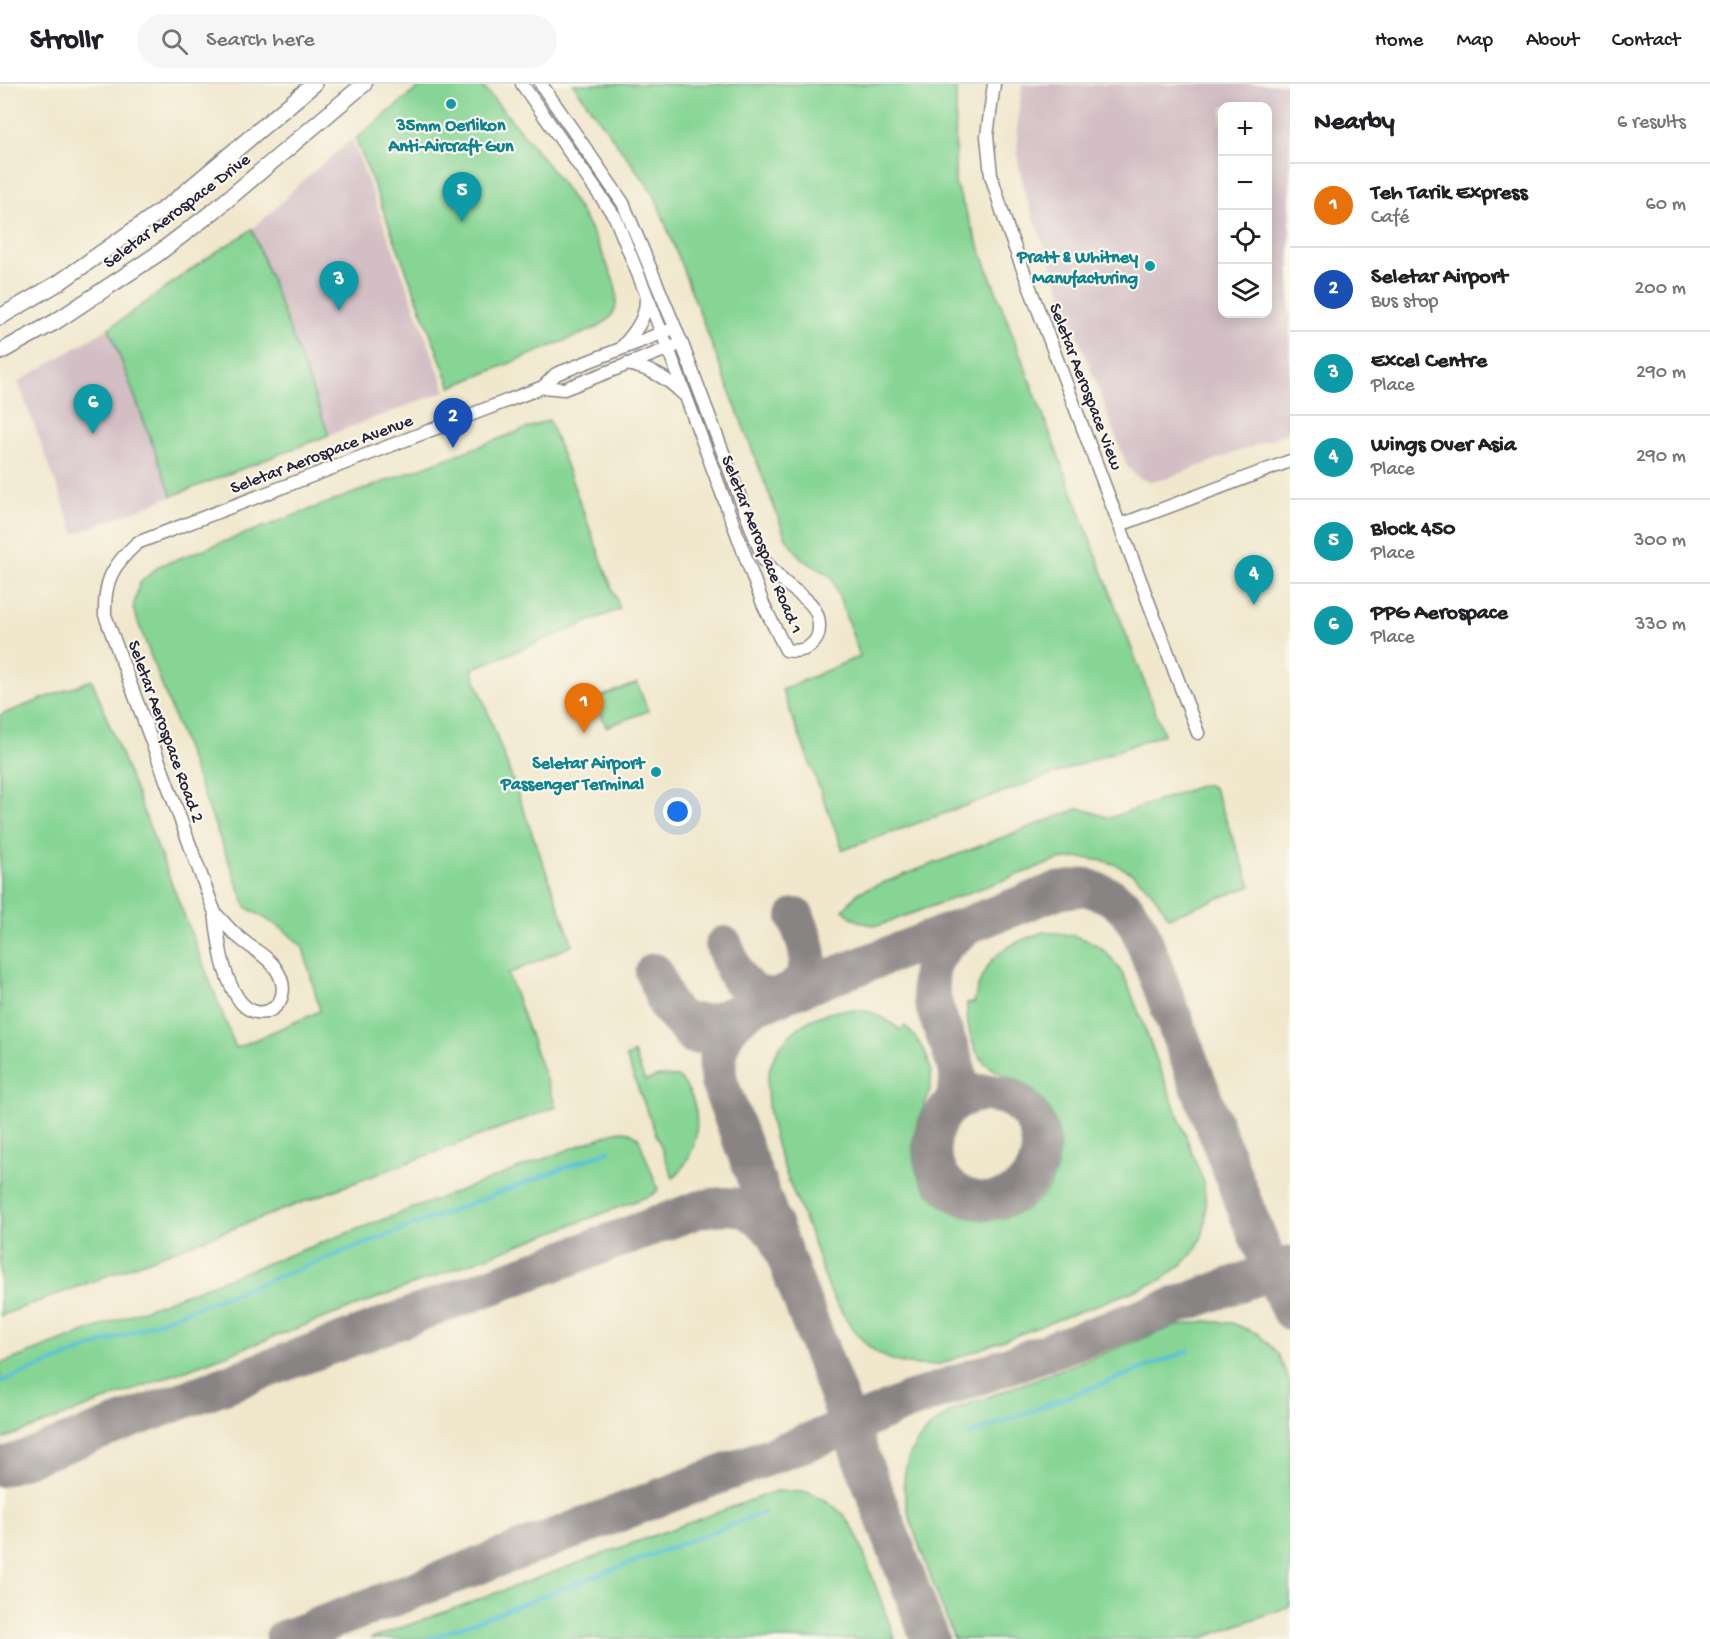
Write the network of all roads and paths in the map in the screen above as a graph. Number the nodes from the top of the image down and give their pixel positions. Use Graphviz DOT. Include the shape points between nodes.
graph roads {
  1 [pos="314,84"];
  2 [pos="364,84"];
  3 [pos="522,84"];
  4 [pos="541,84"];
  5 [pos="994,84"];
  6 [pos="646,295"];
  7 [pos="0,316"];
  8 [pos="676,328"];
  9 [pos="661,333"];
  10 [pos="682,344"];
  11 [pos="668,348"];
  12 [pos="621,349"];
  13 [pos="0,352"];
  14 [pos="627,363"];
  15 [pos="543,387"];
  16 [pos="685,396"];
  17 [pos="1290,461"];
  18 [pos="738,496"];
  19 [pos="725,501"];
  20 [pos="1120,525"];
  21 [pos="118,561"];
  22 [pos="1198,733"];
  23 [pos="216,913"];
  1 -- 7 [label="street, Seletar Aerospace Drive" via="176,200 60,282"];
  2 -- 13 [label="street, Seletar Aerospace Drive" via="156,255 55,322"];
  3 -- 6 [label="street, Seletar Aerospace Road 1" via="615,217"];
  4 -- 8 [label="street, Seletar Aerospace Road 1" via="623,202"];
  5 -- 20 [label="street, Seletar Aerospace View" via="987,136 991,175"];
  6 -- 9 [label="street, Seletar Aerospace Road 1"];
  6 -- 12 [label="street" via="642,321"];
  8 -- 9 [label="street, Seletar Aerospace Avenue"];
  8 -- 10 [label="street, Seletar Aerospace Road 1"];
  9 -- 11 [label="street, Seletar Aerospace Road 1"];
  9 -- 12 [label="street, Seletar Aerospace Avenue"];
  10 -- 11 [label="street, Seletar Aerospace Avenue"];
  10 -- 18 [label="street, Seletar Aerospace Road 1"];
  11 -- 14 [label="street, Seletar Aerospace Avenue"];
  11 -- 16 [label="street, Seletar Aerospace Road 1"];
  12 -- 15 [label="street, Seletar Aerospace Avenue" via="556,374"];
  14 -- 15 [label="street, Seletar Aerospace Avenue" via="564,389"];
  14 -- 16 [label="street" via="660,375"];
  15 -- 21 [label="street, Seletar Aerospace Avenue" via="136,543"];
  16 -- 19 [label="street, Seletar Aerospace Road 1"];
  17 -- 20 [label="street"];
  18 -- 19 [label="street"];
  18 -- 19 [label="street, Seletar Aerospace Road 1" via="764,561 817,610 818,635 806,649 786,650 780,640"];
  20 -- 22 [label="street, Seletar Aerospace View"];
  21 -- 23 [label="street, Seletar Aerospace Road 2" via="108,580 105,615"];
  23 -- 23 [label="street, Seletar Aerospace Road 2" via="276,968 284,986 272,1010 249,1010 237,998 219,949"];
}
